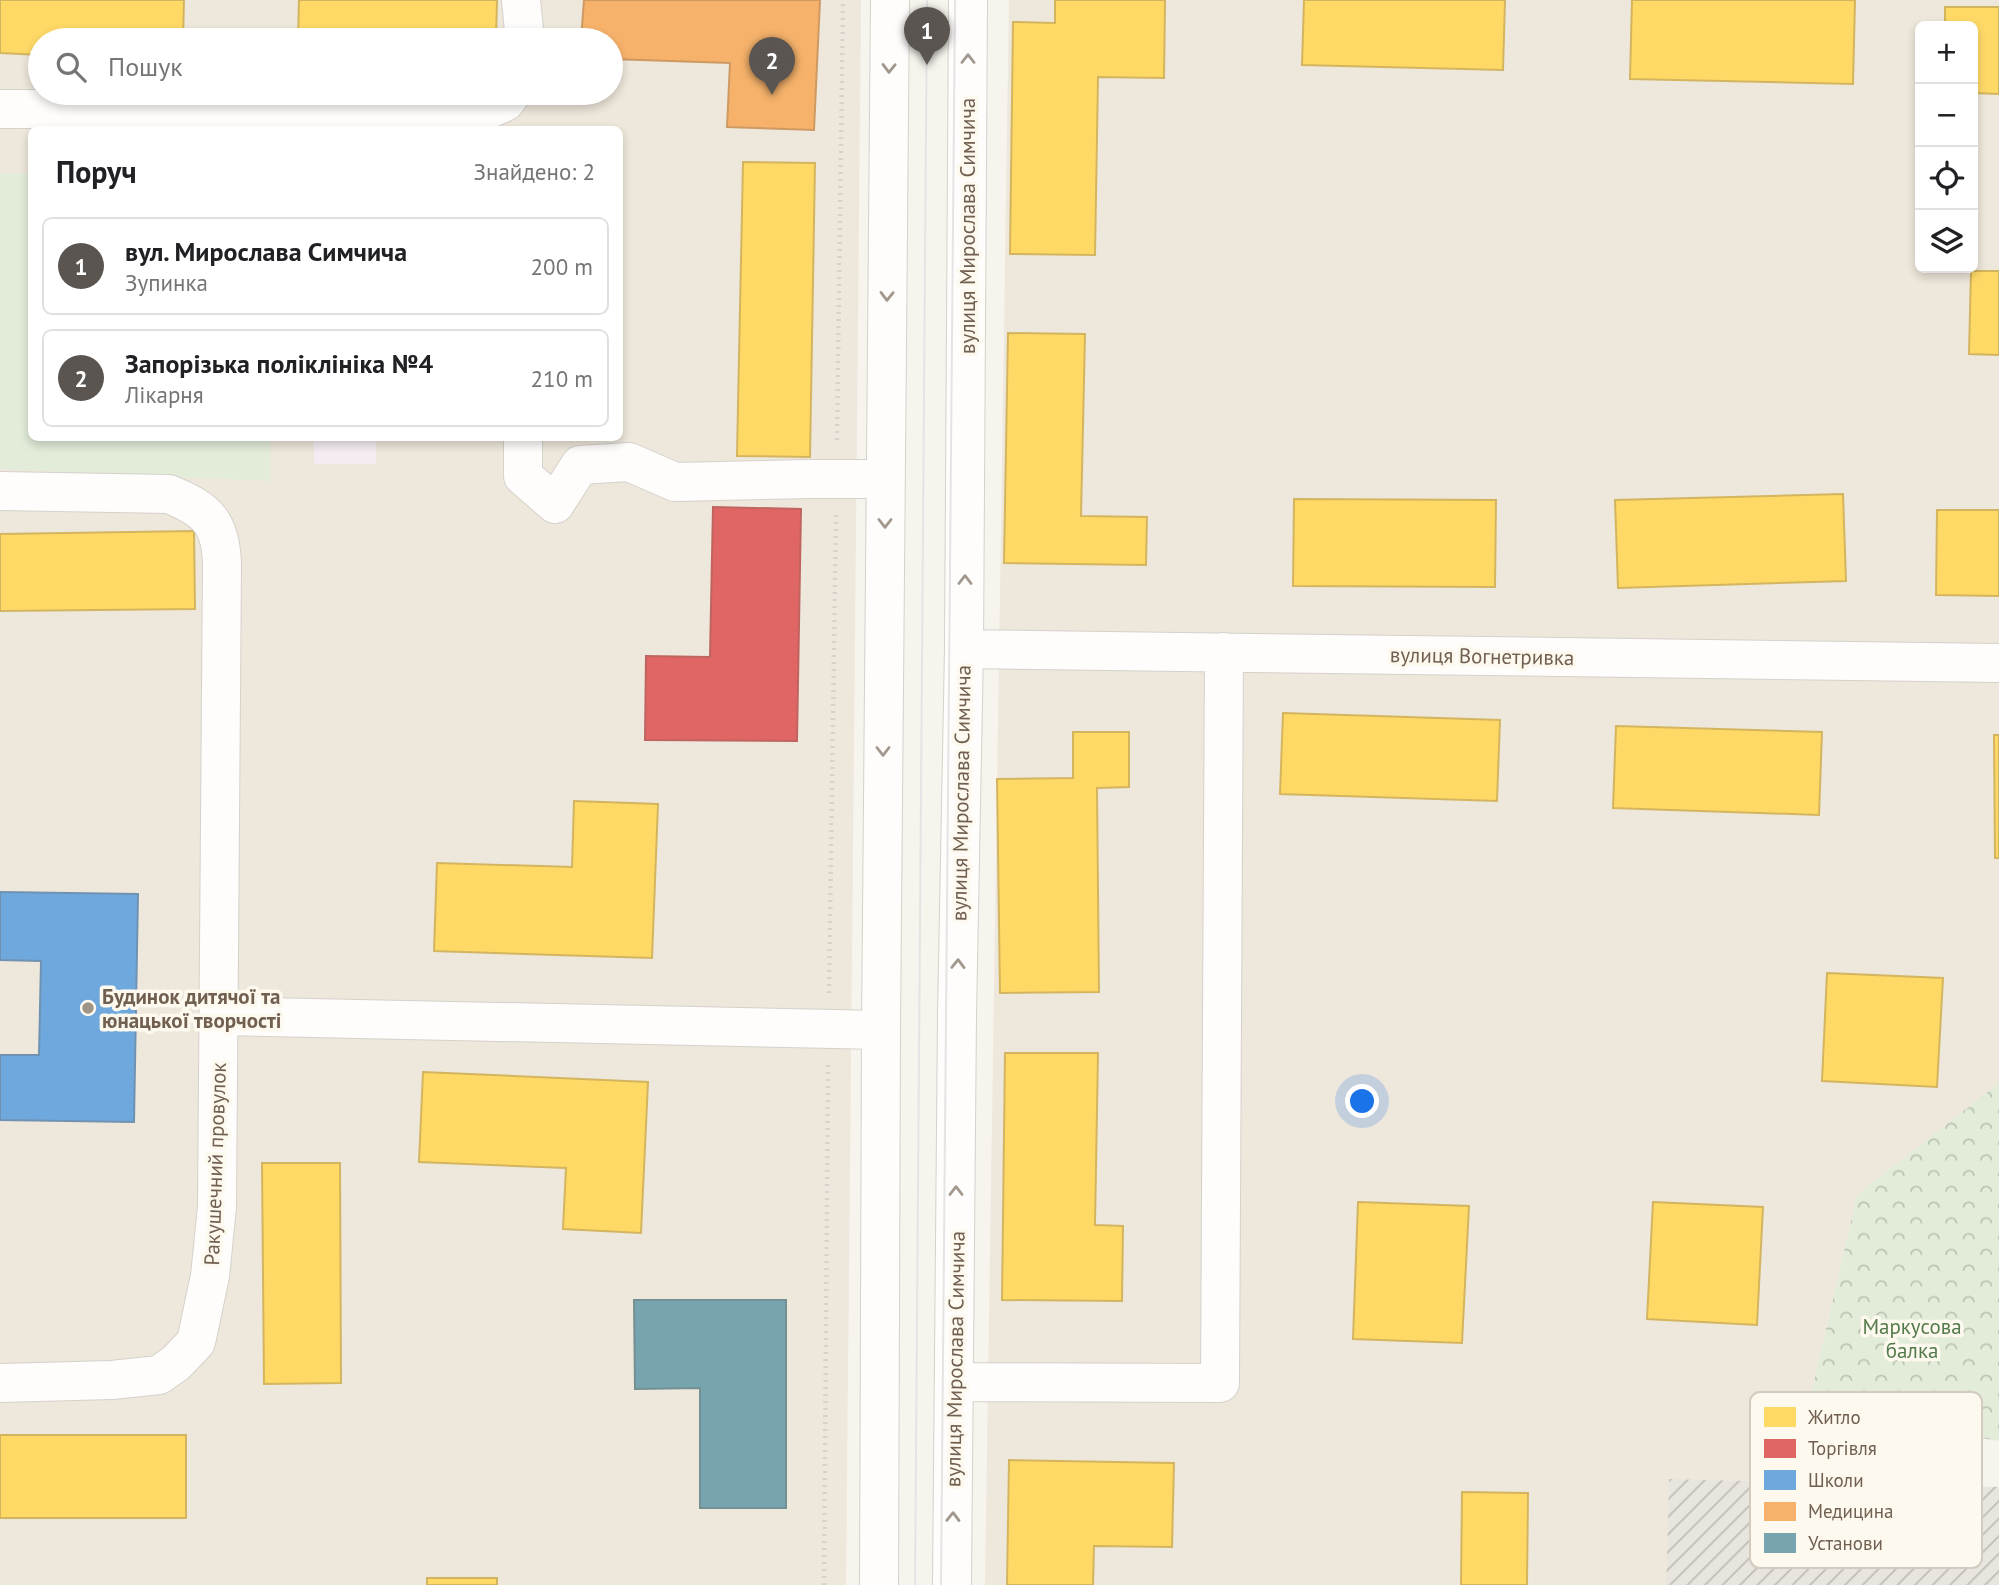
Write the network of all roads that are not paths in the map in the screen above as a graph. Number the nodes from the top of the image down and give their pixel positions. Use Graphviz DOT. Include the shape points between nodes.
graph roads {
  1 [pos="521,0"];
  2 [pos="890,0"];
  3 [pos="968,0"];
  4 [pos="524,28"];
  5 [pos="498,105"];
  6 [pos="519,105"];
  7 [pos="0,108"];
  8 [pos="520,126"];
  9 [pos="523,441"];
  10 [pos="886,479"];
  11 [pos="0,491"];
  12 [pos="964,649"];
  13 [pos="1224,652"];
  14 [pos="1999,663"];
  15 [pos="219,1017"];
  16 [pos="881,1030"];
  17 [pos="955,1382"];
  18 [pos="0,1383"];
  19 [pos="879,1585"];
  20 [pos="952,1585"];
  1 -- 4 [label="street"];
  2 -- 10 [label="street, one-way"];
  12 -- 3 [label="street, вулиця Мирослава Симчича, one-way"];
  5 -- 7 [label="street" via="462,111"];
  6 -- 8 [label="street"];
  9 -- 10 [label="street" via="523,476 555,504 580,465 629,462 675,482"];
  10 -- 16 [label="street, one-way"];
  11 -- 15 [label="street, Ракушечний провулок" via="169,494 193,503 214,522 222,565"];
  12 -- 13 [label="street, вулиця Вогнетривка"];
  17 -- 12 [label="street, вулиця Мирослава Симчича, one-way"];
  13 -- 14 [label="street, вулиця Вогнетривка"];
  13 -- 17 [label="street" via="1220,1383"];
  15 -- 16 [label="street"];
  15 -- 18 [label="street, Ракушечний провулок" via="217,1208 210,1276 196,1342 159,1375"];
  16 -- 19 [label="street"];
  20 -- 17 [label="street, вулиця Мирослава Симчича, one-way"];
}
